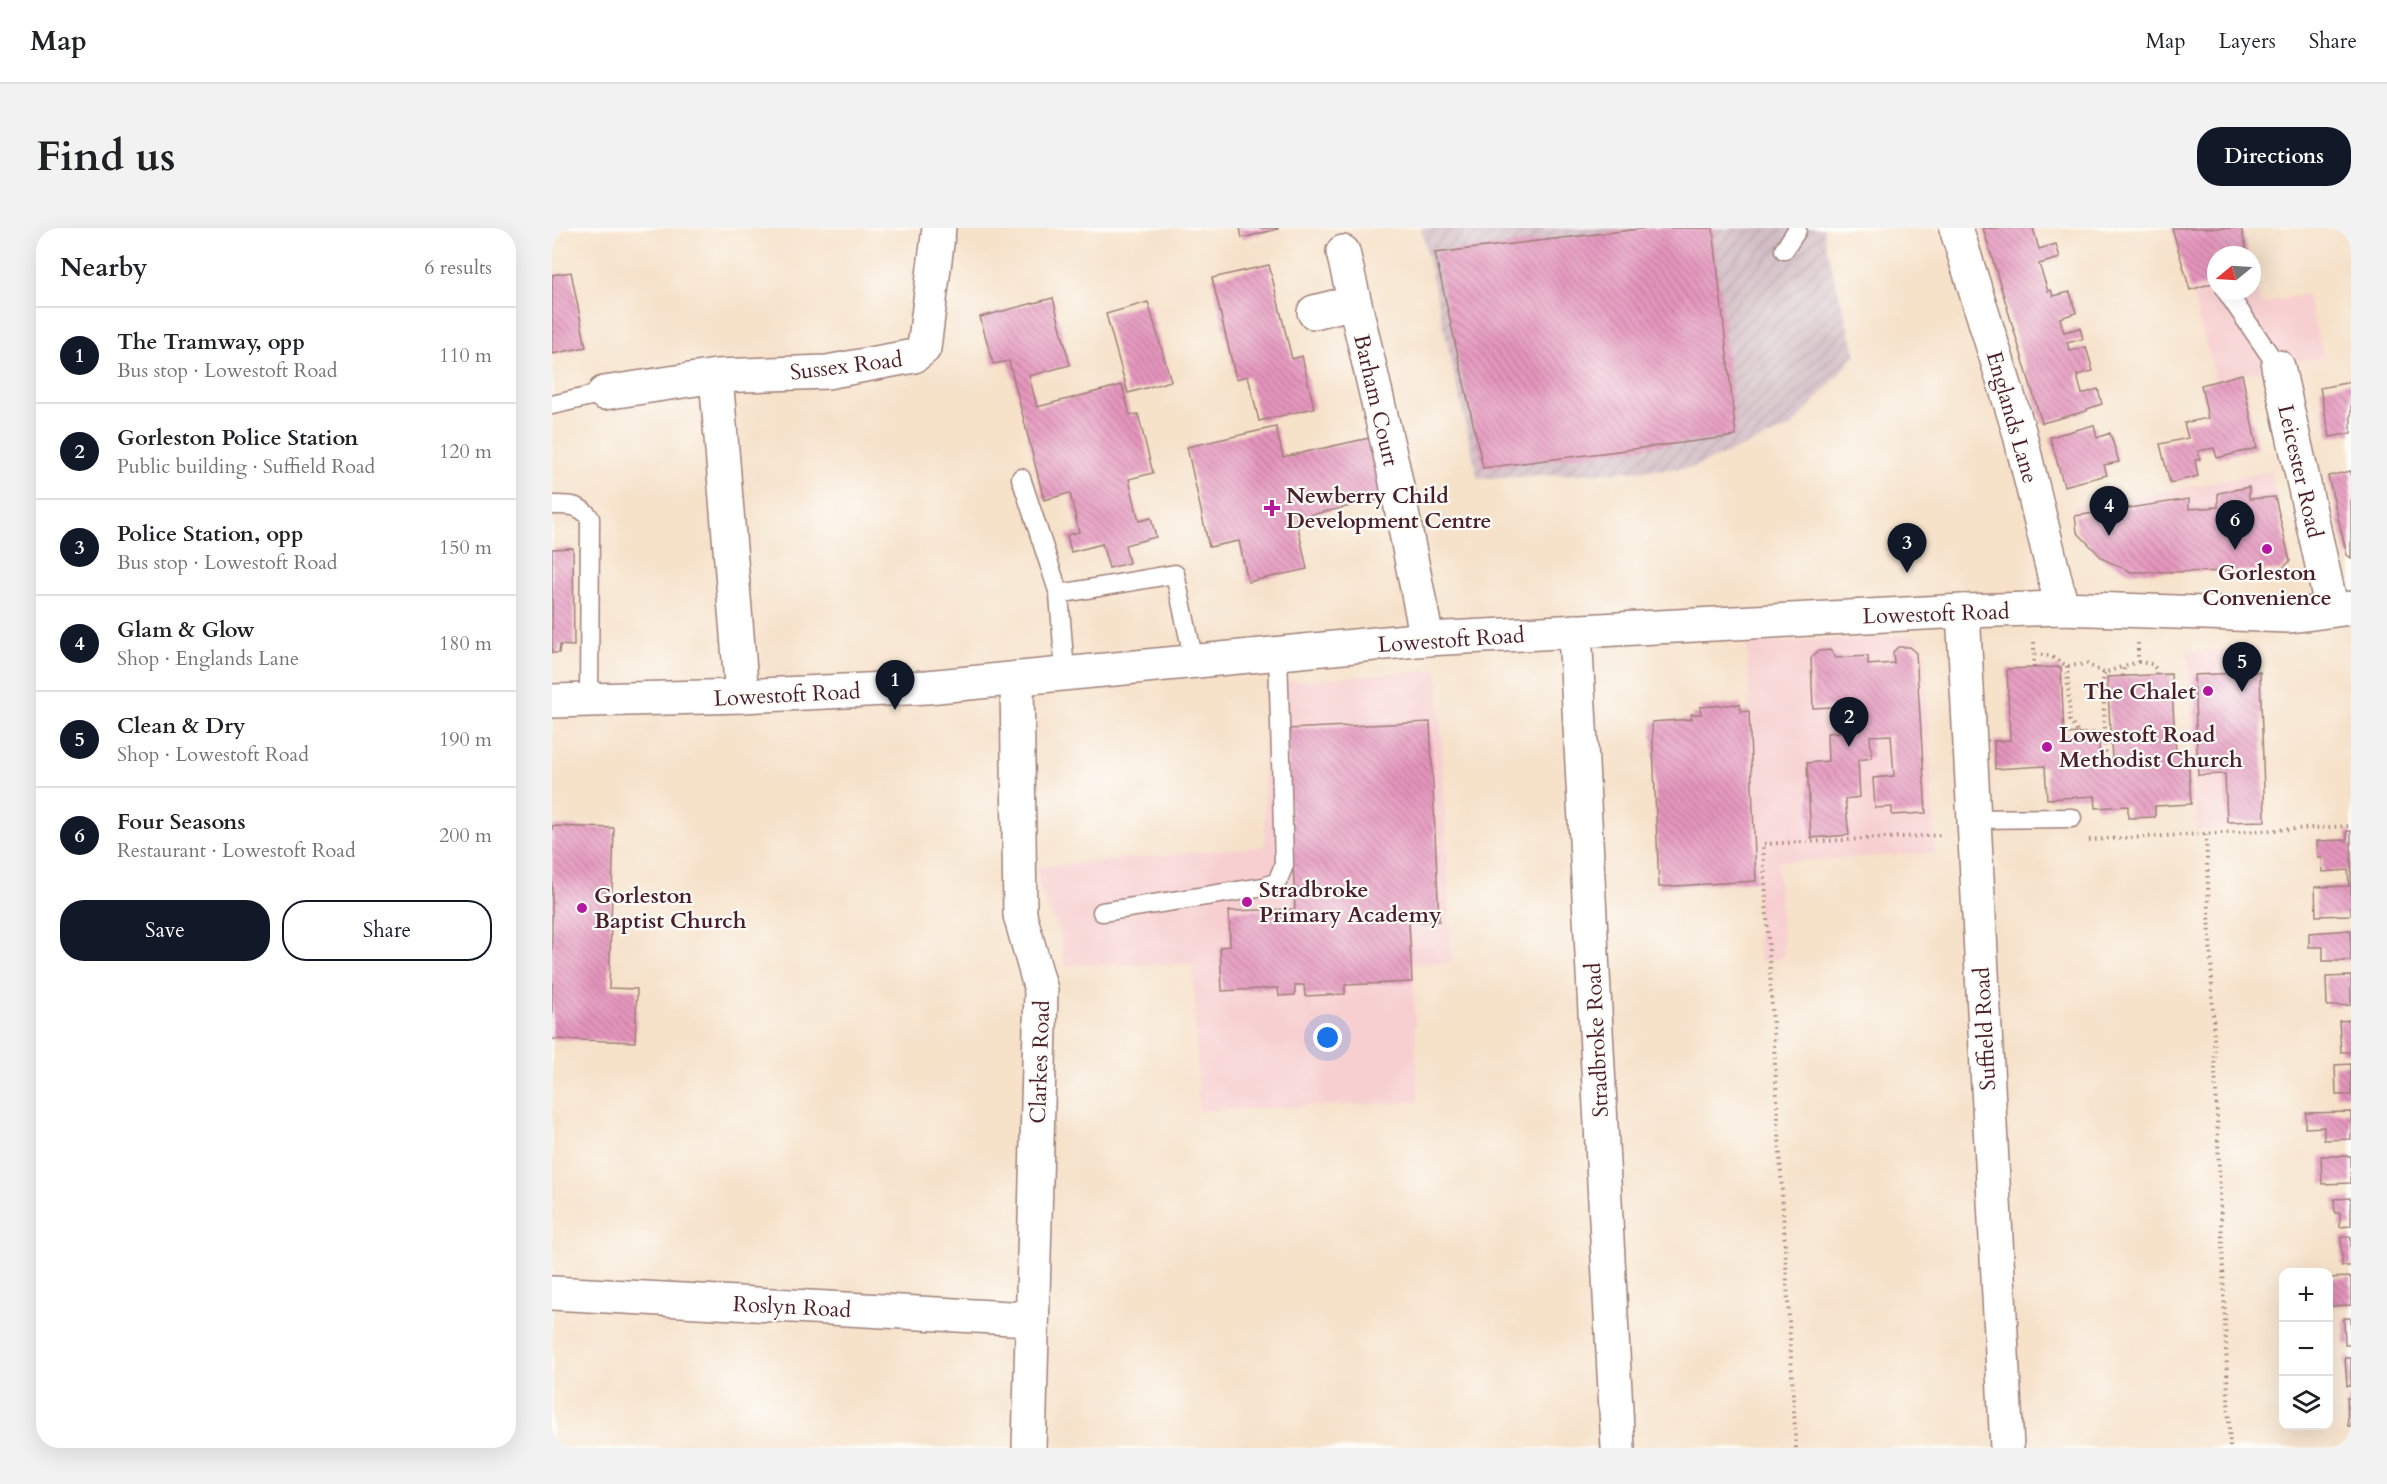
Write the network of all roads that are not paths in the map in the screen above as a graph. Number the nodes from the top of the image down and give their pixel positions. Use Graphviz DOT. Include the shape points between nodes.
graph roads {
  1 [pos="939,228"];
  2 [pos="1956,228"];
  3 [pos="1799,229"];
  4 [pos="1784,250"];
  5 [pos="1343,252"];
  6 [pos="2232,300"];
  7 [pos="1354,302"];
  8 [pos="1314,312"];
  9 [pos="2278,367"];
  10 [pos="716,376"];
  11 [pos="604,393"];
  12 [pos="552,405"];
  13 [pos="1022,478"];
  14 [pos="552,505"];
  15 [pos="1059,594"];
  16 [pos="2062,609"];
  17 [pos="2342,609"];
  18 [pos="1962,611"];
  19 [pos="1575,631"];
  20 [pos="1426,639"];
  21 [pos="1278,652"];
  22 [pos="1194,661"];
  23 [pos="1065,673"];
  24 [pos="1017,678"];
  25 [pos="742,696"];
  26 [pos="552,701"];
  27 [pos="590,701"];
  28 [pos="2072,818"];
  29 [pos="1973,826"];
  30 [pos="1102,912"];
  31 [pos="552,1293"];
  32 [pos="1031,1319"];
  33 [pos="1029,1448"];
  34 [pos="1618,1448"];
  35 [pos="2007,1448"];
  1 -- 10 [label="street, Sussex Road" via="924,348 914,356 826,372"];
  2 -- 16 [label="street, Englands Lane" via="2019,431"];
  3 -- 4 [label="lane"];
  5 -- 7 [label="street, Barham Court"];
  6 -- 9 [label="lane"];
  7 -- 8 [label="street, Barham Court"];
  7 -- 20 [label="street, Barham Court" via="1393,467"];
  9 -- 17 [label="street, Leicester Road"];
  10 -- 11 [label="street, Sussex Road"];
  10 -- 25 [label="street"];
  11 -- 12 [label="lane"];
  13 -- 15 [label="lane"];
  14 -- 27 [label="lane" via="572,505 590,518"];
  15 -- 22 [label="lane" via="1175,574"];
  15 -- 23 [label="lane"];
  16 -- 17 [label="street, Lowestoft Road" via="2290,616"];
  16 -- 18 [label="street, Lowestoft Road"];
  18 -- 19 [label="street, Lowestoft Road"];
  18 -- 29 [label="street, Suffield Road"];
  19 -- 20 [label="street, Lowestoft Road"];
  19 -- 34 [label="street, Stradbroke Road"];
  20 -- 21 [label="street, Lowestoft Road"];
  21 -- 22 [label="street, Lowestoft Road"];
  21 -- 30 [label="lane" via="1284,865 1277,882"];
  22 -- 23 [label="street, Lowestoft Road"];
  23 -- 24 [label="street, Lowestoft Road"];
  24 -- 25 [label="street, Lowestoft Road" via="927,687"];
  24 -- 32 [label="street, Clarkes Road" via="1020,915 1041,990"];
  25 -- 27 [label="street, Lowestoft Road"];
  26 -- 27 [label="street, Lowestoft Road"];
  28 -- 29 [label="lane"];
  29 -- 35 [label="street, Suffield Road"];
  31 -- 32 [label="street, Roslyn Road"];
  32 -- 33 [label="street, Clarkes Road"];
}
